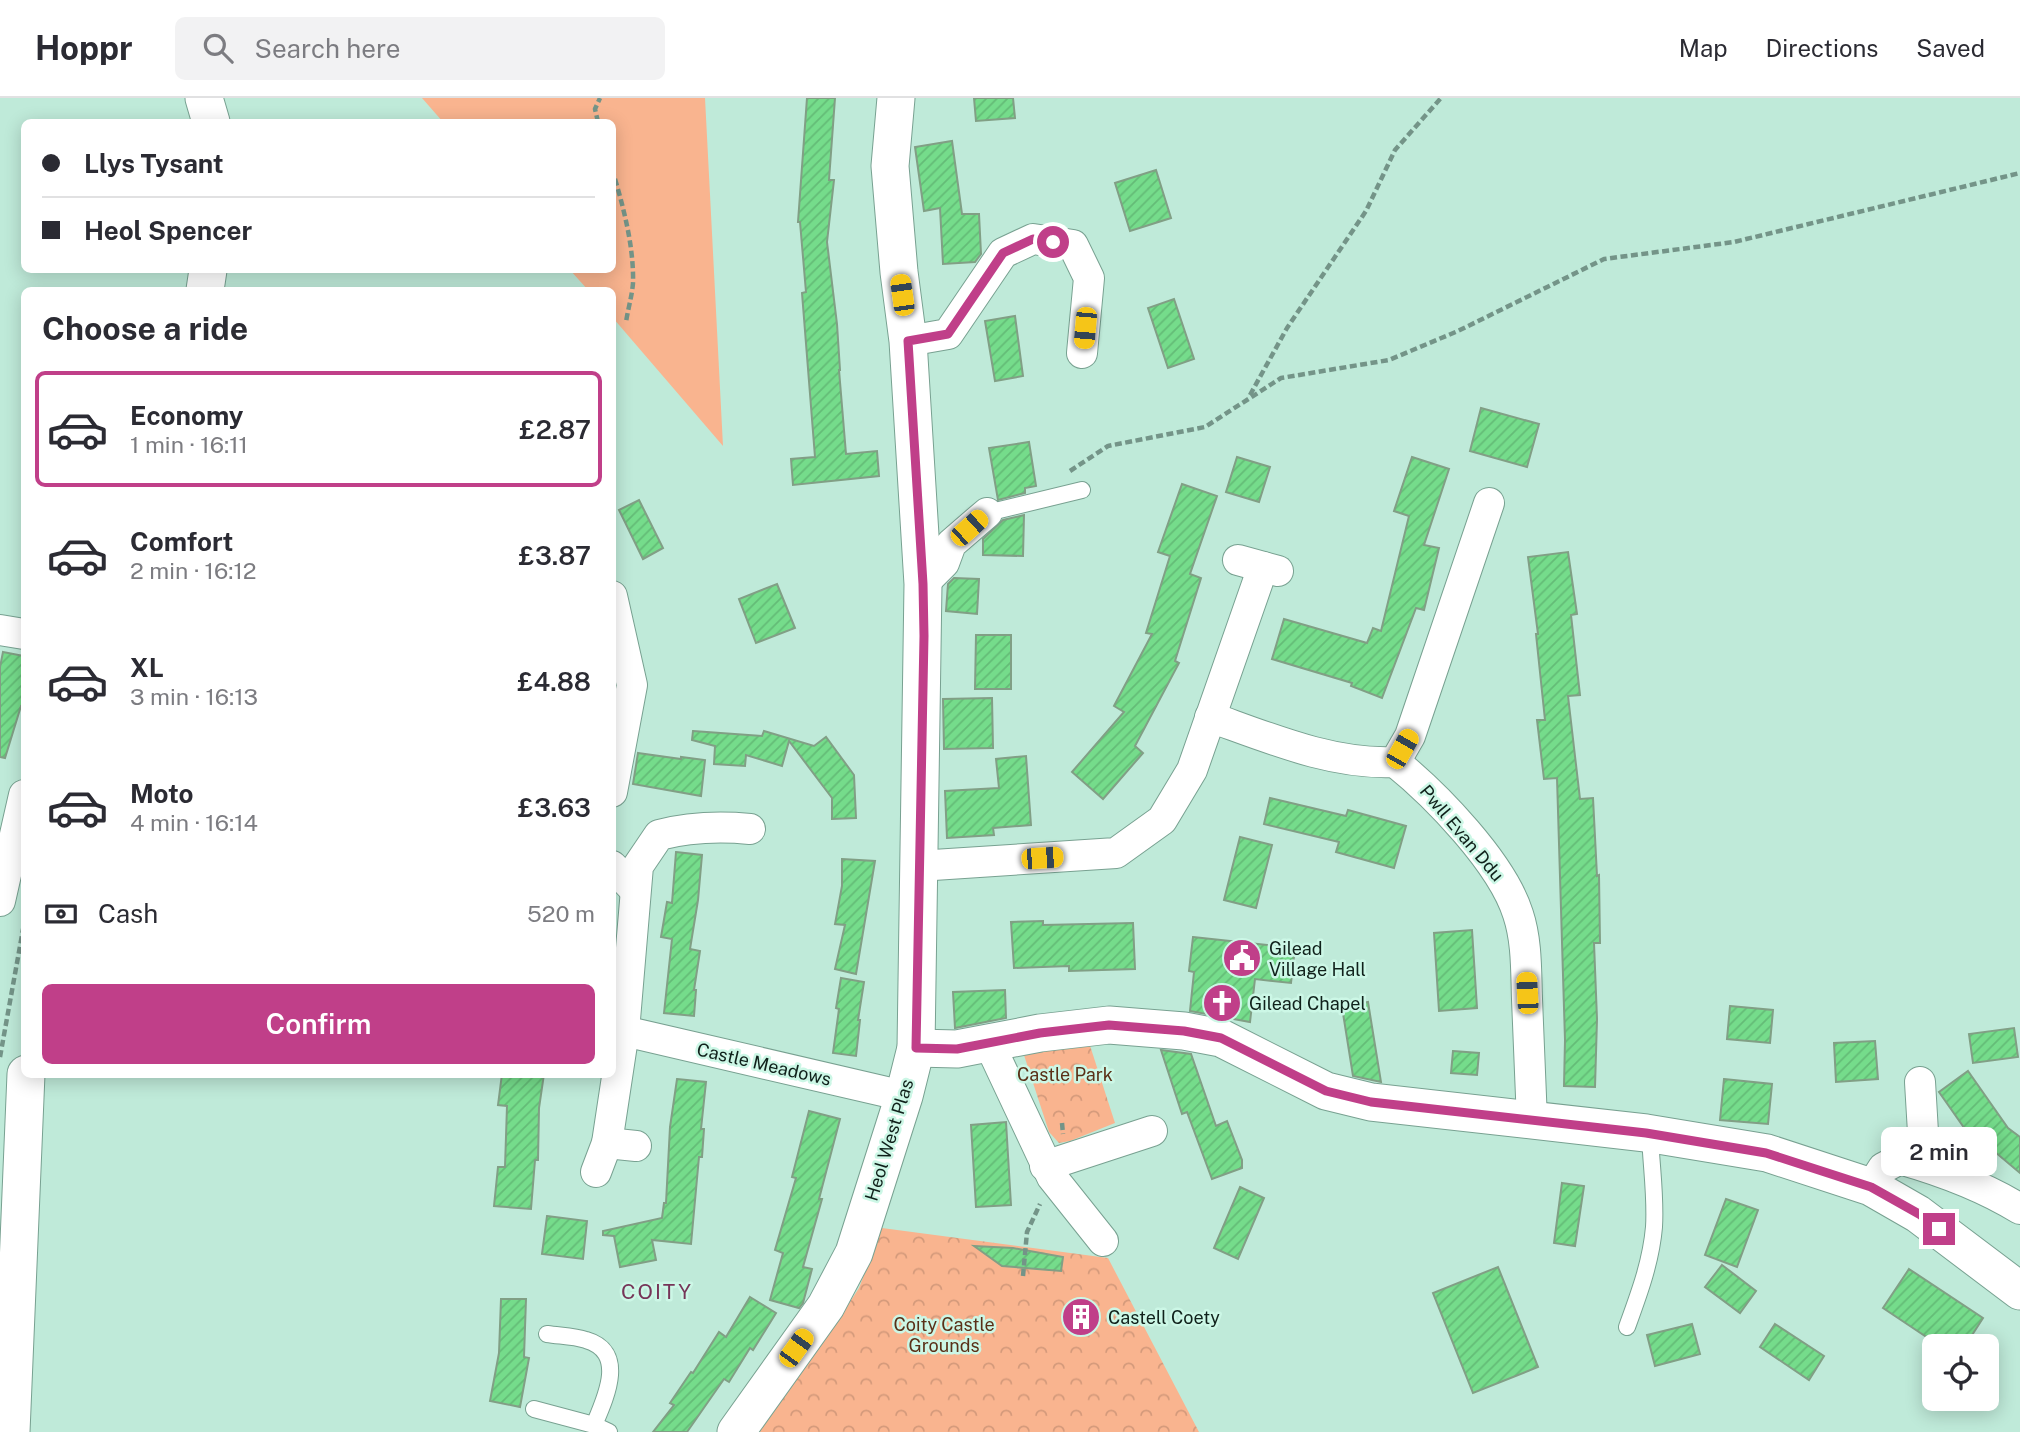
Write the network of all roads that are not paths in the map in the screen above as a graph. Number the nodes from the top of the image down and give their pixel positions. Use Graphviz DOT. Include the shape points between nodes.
graph roads {
  1 [pos="204,98"];
  2 [pos="226,98"];
  3 [pos="896,98"];
  4 [pos="210,119"];
  5 [pos="221,119"];
  6 [pos="908,341"];
  7 [pos="1082,353"];
  8 [pos="1082,490"];
  9 [pos="1490,503"];
  10 [pos="987,513"];
  11 [pos="1260,566"];
  12 [pos="923,584"];
  13 [pos="616,614"];
  14 [pos="0,630"];
  15 [pos="21,634"];
  16 [pos="1210,718"];
  17 [pos="1395,762"];
  18 [pos="616,771"];
  19 [pos="21,808"];
  20 [pos="750,829"];
  21 [pos="918,866"];
  22 [pos="616,870"];
  23 [pos="635,890"];
  24 [pos="0,901"];
  25 [pos="624,1031"];
  26 [pos="989,1043"];
  27 [pos="916,1048"];
  28 [pos="26,1078"];
  29 [pos="1920,1082"];
  30 [pos="904,1096"];
  31 [pos="1532,1121"];
  32 [pos="1152,1131"];
  33 [pos="1650,1134"];
  34 [pos="1925,1166"];
  35 [pos="596,1172"];
  36 [pos="1049,1172"];
  37 [pos="1871,1187"];
  38 [pos="2020,1209"];
  39 [pos="1103,1241"];
  40 [pos="2020,1291"];
  41 [pos="1627,1327"];
  42 [pos="547,1334"];
  43 [pos="534,1409"];
  44 [pos="601,1428"];
  45 [pos="10,1432"];
  46 [pos="737,1432"];
  1 -- 4 [label="street"];
  2 -- 5 [label="street"];
  3 -- 6 [label="street, Heol West Plas" via="890,166"];
  6 -- 7 [label="street" via="948,334 1003,253 1033,239 1073,245 1089,278"];
  6 -- 12 [label="street, Heol West Plas"];
  8 -- 10 [label="lane"];
  9 -- 17 [label="street" via="1410,736"];
  10 -- 12 [label="street" via="951,544 944,563"];
  11 -- 16 [label="street"];
  12 -- 21 [label="street, Heol West Plas"];
  13 -- 18 [label="street" via="632,685"];
  14 -- 15 [label="street"];
  16 -- 17 [label="street" via="1288,745 1376,763"];
  16 -- 21 [label="street" via="1192,770 1162,820 1116,853"];
  17 -- 31 [label="street, Pwll Evan Ddu" via="1482,852 1504,880 1518,914 1524,945"];
  19 -- 24 [label="street"];
  20 -- 23 [label="street" via="690,828 659,835 638,866"];
  21 -- 27 [label="street, Heol West Plas"];
  22 -- 23 [label="street"];
  23 -- 25 [label="street"];
  25 -- 30 [label="street, Castle Meadows"];
  25 -- 35 [label="street" via="622,1145"];
  26 -- 27 [label="street" via="957,1049"];
  26 -- 31 [label="street" via="1109,1025 1184,1031 1221,1038 1326,1091 1371,1102"];
  26 -- 36 [label="street"];
  27 -- 30 [label="street, Heol West Plas"];
  28 -- 45 [label="street"];
  29 -- 34 [label="street"];
  30 -- 46 [label="street, Heol West Plas" via="854,1253 826,1306"];
  31 -- 33 [label="street"];
  32 -- 36 [label="street"];
  33 -- 37 [label="street" via="1766,1153"];
  33 -- 41 [label="lane" via="1653,1237"];
  34 -- 37 [label="street" via="1900,1159 1883,1168"];
  34 -- 38 [label="street" via="1992,1192"];
  36 -- 39 [label="street"];
  37 -- 40 [label="street" via="1919,1214"];
  42 -- 44 [label="lane" via="585,1339 604,1350 611,1363"];
  43 -- 44 [label="lane"];
}
